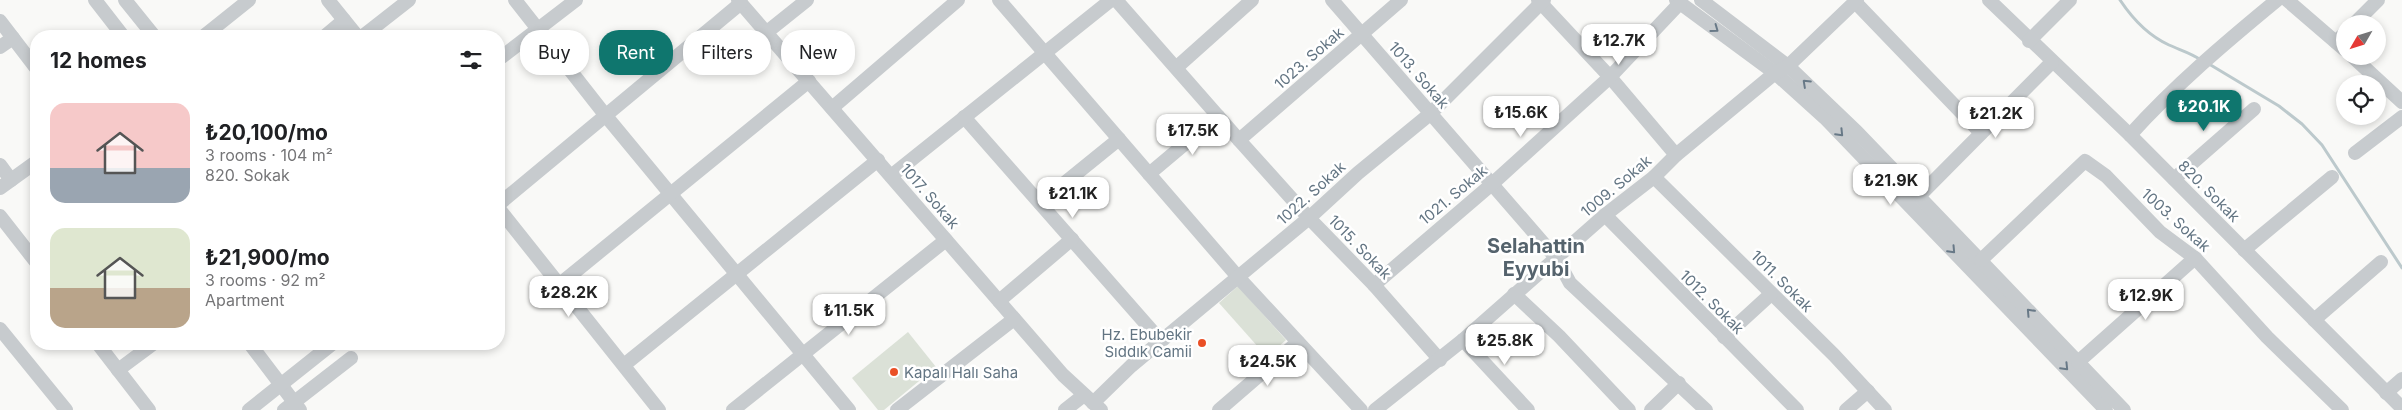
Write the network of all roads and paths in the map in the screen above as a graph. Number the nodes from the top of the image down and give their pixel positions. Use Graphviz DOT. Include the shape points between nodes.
graph roads {
  1 [pos="95,0"];
  2 [pos="125,0"];
  3 [pos="248,0"];
  4 [pos="328,0"];
  5 [pos="409,0"];
  6 [pos="515,0"];
  7 [pos="576,0"];
  8 [pos="808,0"];
  9 [pos="958,0"];
  10 [pos="999,0"];
  11 [pos="1111,0"];
  12 [pos="1116,0"];
  13 [pos="1252,0"];
  14 [pos="1332,0"];
  15 [pos="1401,0"];
  16 [pos="1701,0"];
  17 [pos="1989,0"];
  18 [pos="2070,0"];
  19 [pos="2277,0"];
  20 [pos="2287,0"];
  21 [pos="2378,0"];
  22 [pos="1541,1"];
  23 [pos="1678,1"];
  24 [pos="1856,1"];
  25 [pos="740,2"];
  26 [pos="2363,15"];
  27 [pos="344,20"];
  28 [pos="0,21"];
  29 [pos="118,30"];
  30 [pos="149,30"];
  31 [pos="211,30"];
  32 [pos="332,30"];
  33 [pos="352,30"];
  34 [pos="371,30"];
  35 [pos="538,30"];
  36 [pos="764,30"];
  37 [pos="769,30"];
  38 [pos="1362,33"];
  39 [pos="2336,37"];
  40 [pos="13,38"];
  41 [pos="771,38"];
  42 [pos="2029,41"];
  43 [pos="520,43"];
  44 [pos="0,47"];
  45 [pos="1045,52"];
  46 [pos="505,55"];
  47 [pos="30,60"];
  48 [pos="2052,62"];
  49 [pos="2362,65"];
  50 [pos="1788,66"];
  51 [pos="1177,67"];
  52 [pos="1775,73"];
  53 [pos="574,75"];
  54 [pos="1610,77"];
  55 [pos="809,81"];
  56 [pos="2402,102"];
  57 [pos="832,108"];
  58 [pos="2254,108"];
  59 [pos="1430,114"];
  60 [pos="606,116"];
  61 [pos="1218,116"];
  62 [pos="964,117"];
  63 [pos="2402,117"];
  64 [pos="1981,133"];
  65 [pos="2130,135"];
  66 [pos="1119,139"];
  67 [pos="1239,140"];
  68 [pos="2355,153"];
  69 [pos="1676,155"];
  70 [pos="878,160"];
  71 [pos="0,165"];
  72 [pos="30,166"];
  73 [pos="1149,174"];
  74 [pos="891,176"];
  75 [pos="2332,176"];
  76 [pos="1654,177"];
  77 [pos="2174,179"];
  78 [pos="5,184"];
  79 [pos="1492,184"];
  80 [pos="671,194"];
  81 [pos="1919,196"];
  82 [pos="505,199"];
  83 [pos="1040,203"];
  84 [pos="0,216"];
  85 [pos="505,216"];
  86 [pos="1605,216"];
  87 [pos="1309,218"];
  88 [pos="1072,239"];
  89 [pos="946,240"];
  90 [pos="2244,250"];
  91 [pos="30,254"];
  92 [pos="2195,258"];
  93 [pos="1556,259"];
  94 [pos="1981,260"];
  95 [pos="2380,262"];
  96 [pos="737,273"];
  97 [pos="1238,277"];
  98 [pos="560,284"];
  99 [pos="1374,284"];
  100 [pos="1514,294"];
  101 [pos="1771,294"];
  102 [pos="999,301"];
  103 [pos="1014,319"];
  104 [pos="2314,320"];
  105 [pos="0,328"];
  106 [pos="1724,337"];
  107 [pos="1464,340"];
  108 [pos="1161,341"];
  109 [pos="1298,342"];
  110 [pos="103,350"];
  111 [pos="144,350"];
  112 [pos="254,350"];
  113 [pos="325,350"];
  114 [pos="804,354"];
  115 [pos="351,358"];
  116 [pos="1440,360"];
  117 [pos="2078,362"];
  118 [pos="624,365"];
  119 [pos="118,370"];
  120 [pos="2402,379"];
  121 [pos="1679,383"];
  122 [pos="281,386"];
  123 [pos="1868,391"];
  124 [pos="2386,393"];
  125 [pos="1092,402"];
  126 [pos="293,407"];
  127 [pos="2402,408"];
  128 [pos="66,410"];
  129 [pos="149,410"];
  130 [pos="250,410"];
  131 [pos="660,410"];
  132 [pos="733,410"];
  133 [pos="849,410"];
  134 [pos="897,410"];
  135 [pos="1065,410"];
  136 [pos="1220,410"];
  137 [pos="1361,410"];
  138 [pos="1375,410"];
  139 [pos="1528,410"];
  140 [pos="1628,410"];
  141 [pos="1651,410"];
  142 [pos="1706,410"];
  143 [pos="1797,410"];
  144 [pos="1846,410"];
  145 [pos="1885,410"];
  146 [pos="2106,410"];
  147 [pos="2124,410"];
  148 [pos="2342,410"];
  1 -- 29 [label="street"];
  2 -- 30 [label="street"];
  3 -- 31 [label="street"];
  4 -- 27 [label="street"];
  5 -- 34 [label="street"];
  6 -- 35 [label="street"];
  7 -- 35 [label="street"];
  8 -- 37 [label="street"];
  9 -- 57 [label="street"];
  10 -- 45 [label="street"];
  11 -- 45 [label="street"];
  12 -- 51 [label="street, 1015. Sokak"];
  13 -- 51 [label="street"];
  14 -- 38 [label="street, 1013. Sokak"];
  15 -- 38 [label="street, 1023. Sokak"];
  16 -- 50 [label="street"];
  17 -- 42 [label="street, 820. Sokak"];
  18 -- 42 [label="street"];
  19 -- 65 [label="street" via="2214,52"];
  20 -- 39 [label="street"];
  21 -- 26 [label="street"];
  22 -- 54 [label="street"];
  22 -- 59 [label="street, 1022. Sokak"];
  23 -- 52 [label="street, one-way"];
  23 -- 54 [label="street, 1021. Sokak"];
  24 -- 50 [label="street, 1009. Sokak"];
  24 -- 64 [label="street"];
  25 -- 36 [label="street, 1017. Sokak"];
  25 -- 60 [label="street"];
  27 -- 32 [label="street"];
  27 -- 33 [label="street"];
  28 -- 40 [label="street"];
  38 -- 59 [label="street, 1013. Sokak"];
  38 -- 67 [label="street, 1023. Sokak"];
  40 -- 44 [label="street"];
  40 -- 47 [label="street"];
  41 -- 55 [label="street, 1017. Sokak"];
  42 -- 48 [label="street, 820. Sokak"];
  43 -- 46 [label="street"];
  45 -- 62 [label="street"];
  45 -- 66 [label="street"];
  48 -- 64 [label="street"];
  48 -- 65 [label="street, 820. Sokak"];
  49 -- 56 [label="street"];
  50 -- 52 [label="street, 1009. Sokak"];
  81 -- 50 [label="street, one-way"];
  51 -- 61 [label="street, 1015. Sokak"];
  52 -- 69 [label="street, 1009. Sokak"];
  52 -- 146 [label="street, one-way" via="1825,118"];
  53 -- 60 [label="street"];
  54 -- 69 [label="street"];
  54 -- 79 [label="street, 1021. Sokak"];
  55 -- 57 [label="street, 1017. Sokak"];
  55 -- 80 [label="street"];
  57 -- 70 [label="street, 1017. Sokak"];
  58 -- 77 [label="street"];
  59 -- 79 [label="street, 1013. Sokak"];
  59 -- 87 [label="street, 1022. Sokak"];
  60 -- 80 [label="street"];
  60 -- 82 [label="street"];
  61 -- 67 [label="street, 1015. Sokak"];
  61 -- 73 [label="street"];
  62 -- 74 [label="street"];
  62 -- 83 [label="street"];
  63 -- 68 [label="street"];
  64 -- 81 [label="street"];
  65 -- 77 [label="street, 820. Sokak"];
  66 -- 73 [label="street"];
  66 -- 83 [label="street"];
  67 -- 87 [label="street, 1015. Sokak"];
  69 -- 76 [label="street, 1009. Sokak"];
  70 -- 74 [label="street, 1017. Sokak"];
  70 -- 96 [label="street"];
  71 -- 78 [label="street"];
  72 -- 78 [label="street"];
  73 -- 97 [label="street"];
  74 -- 89 [label="street, 1017. Sokak"];
  75 -- 90 [label="street"];
  76 -- 86 [label="street, 1009. Sokak"];
  76 -- 101 [label="street, 1011. Sokak"];
  77 -- 90 [label="street, 820. Sokak"];
  79 -- 93 [label="street, 1013. Sokak"];
  79 -- 99 [label="street, 1021. Sokak"];
  80 -- 96 [label="street"];
  80 -- 98 [label="street"];
  81 -- 94 [label="street"];
  83 -- 88 [label="street"];
  84 -- 91 [label="street"];
  85 -- 98 [label="street"];
  86 -- 93 [label="street, 1009. Sokak"];
  86 -- 106 [label="street, 1012. Sokak"];
  87 -- 97 [label="street, 1022. Sokak"];
  87 -- 99 [label="street, 1015. Sokak"];
  88 -- 102 [label="street"];
  88 -- 108 [label="street"];
  89 -- 102 [label="street, 1017. Sokak"];
  89 -- 114 [label="street"];
  90 -- 104 [label="street, 820. Sokak"];
  92 -- 94 [label="street, 1003. Sokak" via="2160,232 2106,176 2085,161"];
  92 -- 117 [label="street"];
  92 -- 148 [label="street, 1003. Sokak" via="2267,337"];
  93 -- 100 [label="street, 1009. Sokak"];
  93 -- 121 [label="street, 1013. Sokak" via="1570,283"];
  117 -- 94 [label="street, one-way"];
  95 -- 104 [label="street"];
  96 -- 114 [label="street"];
  96 -- 118 [label="street"];
  97 -- 108 [label="street, 1022. Sokak"];
  97 -- 109 [label="street"];
  98 -- 118 [label="street"];
  99 -- 116 [label="street, 1015. Sokak"];
  100 -- 107 [label="street, 1009. Sokak"];
  100 -- 140 [label="street" via="1560,336"];
  101 -- 106 [label="street"];
  101 -- 123 [label="street, 1011. Sokak"];
  102 -- 103 [label="street, 1017. Sokak"];
  103 -- 125 [label="street, 1017. Sokak" via="1063,375"];
  103 -- 134 [label="street"];
  104 -- 124 [label="street, 820. Sokak"];
  105 -- 128 [label="street"];
  106 -- 143 [label="street, 1012. Sokak"];
  107 -- 116 [label="street, 1009. Sokak"];
  107 -- 139 [label="street"];
  108 -- 125 [label="street, 1022. Sokak"];
  109 -- 136 [label="street"];
  109 -- 137 [label="street"];
  110 -- 119 [label="street"];
  111 -- 119 [label="street"];
  112 -- 122 [label="street"];
  113 -- 122 [label="street"];
  114 -- 132 [label="street"];
  114 -- 133 [label="street"];
  115 -- 126 [label="street"];
  116 -- 138 [label="street, 1009. Sokak"];
  117 -- 147 [label="street"];
  118 -- 131 [label="street"];
  119 -- 129 [label="street"];
  120 -- 124 [label="street"];
  121 -- 141 [label="street"];
  121 -- 142 [label="street, 1013. Sokak"];
  122 -- 126 [label="street"];
  122 -- 130 [label="street"];
  123 -- 144 [label="street"];
  123 -- 145 [label="street, 1011. Sokak"];
  124 -- 127 [label="street, 820. Sokak"];
  125 -- 135 [label="street, 1022. Sokak"];
}
